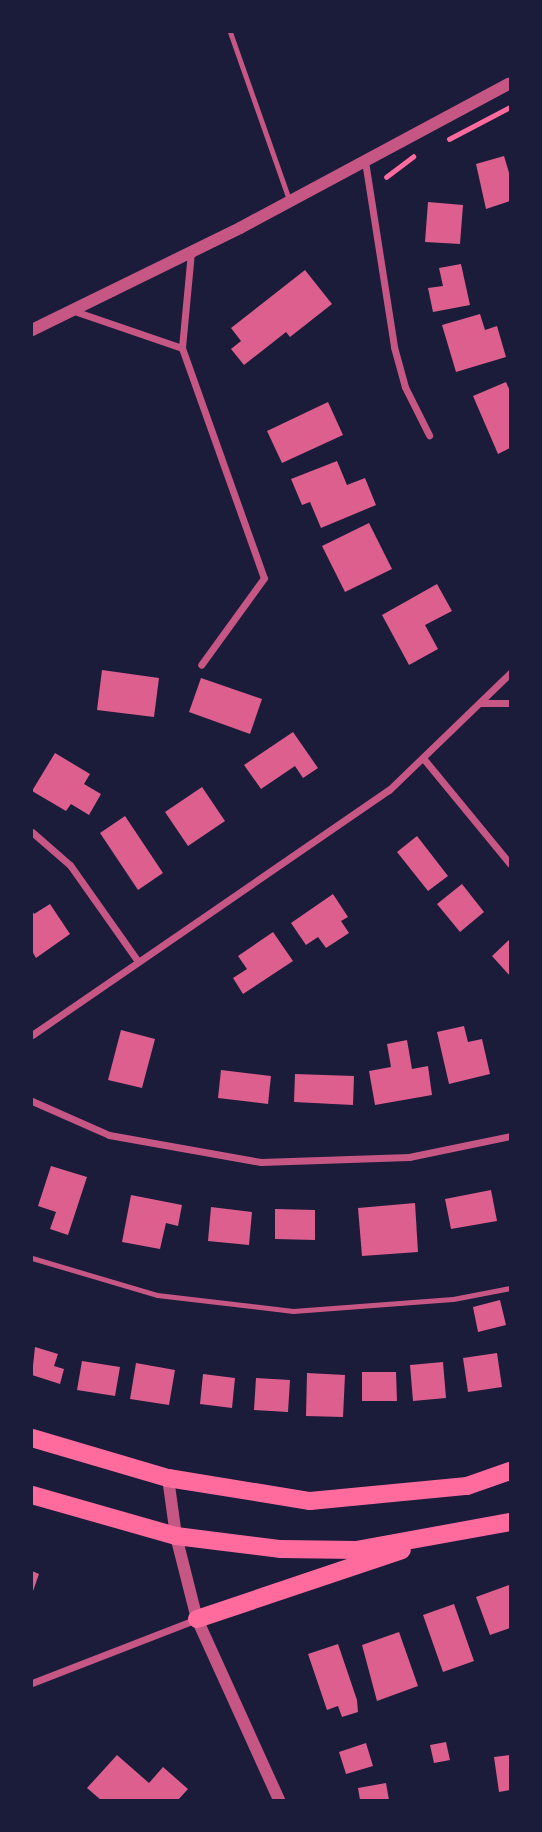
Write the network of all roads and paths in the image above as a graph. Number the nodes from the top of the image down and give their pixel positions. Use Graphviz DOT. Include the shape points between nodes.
graph roads {
  1 [pos="230,32"];
  2 [pos="510,83"];
  3 [pos="510,107"];
  4 [pos="436,146"];
  5 [pos="424,152"];
  6 [pos="365,160"];
  7 [pos="386,177"];
  8 [pos="289,202"];
  9 [pos="191,252"];
  10 [pos="77,312"];
  11 [pos="33,329"];
  12 [pos="181,348"];
  13 [pos="429,435"];
  14 [pos="201,665"];
  15 [pos="510,673"];
  16 [pos="480,703"];
  17 [pos="510,703"];
  18 [pos="423,758"];
  19 [pos="32,832"];
  20 [pos="510,864"];
  21 [pos="137,960"];
  22 [pos="32,1035"];
  23 [pos="32,1101"];
  24 [pos="510,1136"];
  25 [pos="32,1258"];
  26 [pos="510,1287"];
  27 [pos="32,1438"];
  28 [pos="510,1471"];
  29 [pos="168,1478"];
  30 [pos="32,1495"];
  31 [pos="510,1522"];
  32 [pos="176,1536"];
  33 [pos="418,1543"];
  34 [pos="197,1619"];
  35 [pos="32,1683"];
  36 [pos="279,1801"];
  1 -- 8 [label="lane"];
  2 -- 6 [label="street"];
  3 -- 4 [label="path"];
  5 -- 7 [label="path"];
  6 -- 8 [label="street"];
  6 -- 13 [label="street" via="394,347 405,387"];
  8 -- 9 [label="street"];
  9 -- 10 [label="street"];
  9 -- 12 [label="street"];
  10 -- 11 [label="street"];
  10 -- 12 [label="street"];
  12 -- 14 [label="street" via="264,578"];
  15 -- 16 [label="street"];
  16 -- 17 [label="street"];
  16 -- 18 [label="street"];
  18 -- 20 [label="street"];
  18 -- 21 [label="street" via="389,790"];
  19 -- 21 [label="street" via="69,864"];
  21 -- 22 [label="street"];
  23 -- 24 [label="street" via="108,1135 261,1162 409,1157"];
  25 -- 26 [label="lane" via="158,1295 293,1311 453,1299"];
  27 -- 29 [label="highway"];
  28 -- 29 [label="highway" via="467,1486 310,1502"];
  29 -- 32 [label="street"];
  30 -- 32 [label="highway"];
  31 -- 33 [label="highway"];
  32 -- 33 [label="highway" via="281,1549 356,1550"];
  32 -- 34 [label="street"];
  33 -- 34 [label="highway" via="373,1563"];
  34 -- 35 [label="street"];
  34 -- 36 [label="street"];
}
